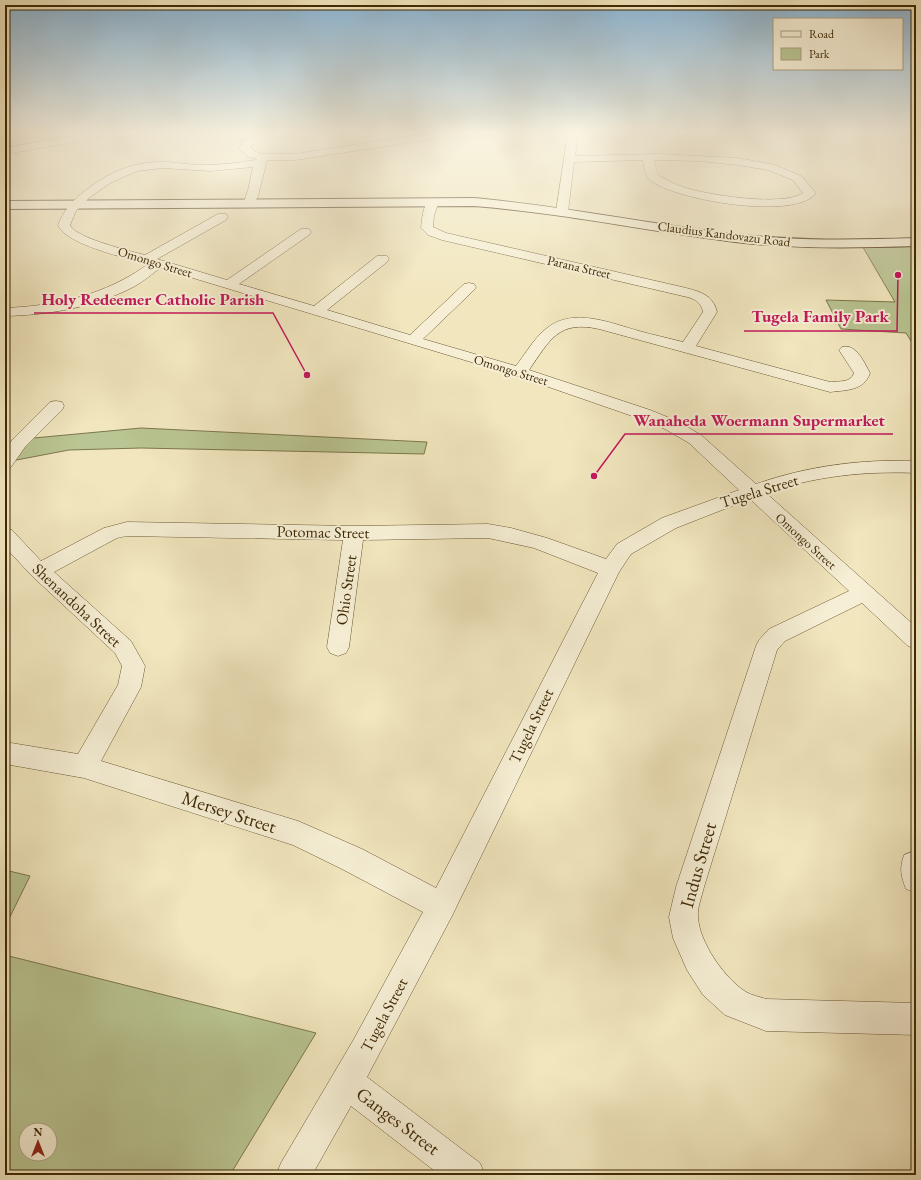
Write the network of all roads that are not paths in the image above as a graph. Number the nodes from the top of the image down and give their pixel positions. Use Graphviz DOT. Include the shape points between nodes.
graph roads {
  1 [pos="94,188"];
  2 [pos="256,188"];
  3 [pos="565,188"];
  4 [pos="675,188"];
  5 [pos="808,188"];
  6 [pos="433,201"];
  7 [pos="250,202"];
  8 [pos="5,204"];
  9 [pos="74,204"];
  10 [pos="562,212"];
  11 [pos="222,217"];
  12 [pos="305,232"];
  13 [pos="916,242"];
  14 [pos="382,259"];
  15 [pos="152,261"];
  16 [pos="228,285"];
  17 [pos="469,287"];
  18 [pos="317,311"];
  19 [pos="5,312"];
  20 [pos="413,341"];
  21 [pos="688,347"];
  22 [pos="847,350"];
  23 [pos="520,372"];
  24 [pos="56,406"];
  25 [pos="5,463"];
  26 [pos="916,467"];
  27 [pos="751,492"];
  28 [pos="354,533"];
  29 [pos="5,535"];
  30 [pos="610,569"];
  31 [pos="39,570"];
  32 [pos="864,593"];
  33 [pos="916,640"];
  34 [pos="338,647"];
  35 [pos="5,753"];
  36 [pos="84,766"];
  37 [pos="442,906"];
  38 [pos="916,1019"];
  39 [pos="347,1082"];
  40 [pos="293,1175"];
  41 [pos="468,1175"];
  1 -- 9 [label="street"];
  2 -- 7 [label="street"];
  3 -- 10 [label="street"];
  4 -- 5 [label="street" via="684,192 774,203 806,198 810,193"];
  6 -- 7 [label="street, Claudius Kandovazu Road"];
  6 -- 10 [label="street, Claudius Kandovazu Road" via="491,203"];
  6 -- 21 [label="street, Parana Street" via="427,228 442,236 700,297 707,302 710,312"];
  7 -- 9 [label="street, Claudius Kandovazu Road"];
  8 -- 9 [label="street, Claudius Kandovazu Road"];
  9 -- 15 [label="street, Omongo Street" via="64,225 66,230 82,240"];
  10 -- 13 [label="street, Claudius Kandovazu Road" via="786,243"];
  11 -- 15 [label="street"];
  12 -- 16 [label="street"];
  14 -- 18 [label="street"];
  15 -- 16 [label="street, Omongo Street"];
  15 -- 19 [label="street" via="128,284 92,298 31,312"];
  16 -- 18 [label="street, Omongo Street"];
  17 -- 20 [label="street"];
  18 -- 20 [label="street, Omongo Street"];
  20 -- 23 [label="street, Omongo Street"];
  21 -- 22 [label="street" via="830,387 851,385 860,379 862,373"];
  21 -- 23 [label="street" via="595,324 568,323 548,334"];
  23 -- 27 [label="street, Omongo Street" via="671,425 695,439"];
  24 -- 25 [label="street" via="19,443"];
  26 -- 27 [label="street, Tugela Street" via="849,468 786,480"];
  27 -- 30 [label="street, Tugela Street" via="669,523 624,549"];
  27 -- 32 [label="street, Omongo Street"];
  28 -- 30 [label="street, Potomac Street" via="488,531 511,534"];
  28 -- 31 [label="street, Potomac Street" via="127,529 111,533"];
  28 -- 34 [label="street, Ohio Street"];
  29 -- 31 [label="street, Shenandoha Street"];
  30 -- 37 [label="street, Tugela Street"];
  31 -- 36 [label="street, Shenandoha Street" via="123,647 134,666 128,687"];
  32 -- 33 [label="street, Omongo Street"];
  32 -- 38 [label="street, Indus Street" via="777,635 767,646 692,880 683,917 688,938 698,960 714,984 736,1004 766,1015"];
  35 -- 36 [label="street, Mersey Street"];
  36 -- 37 [label="street, Mersey Street" via="298,834"];
  37 -- 39 [label="street, Tugela Street"];
  39 -- 40 [label="street, Tugela Street"];
  39 -- 41 [label="street, Ganges Street"];
}
